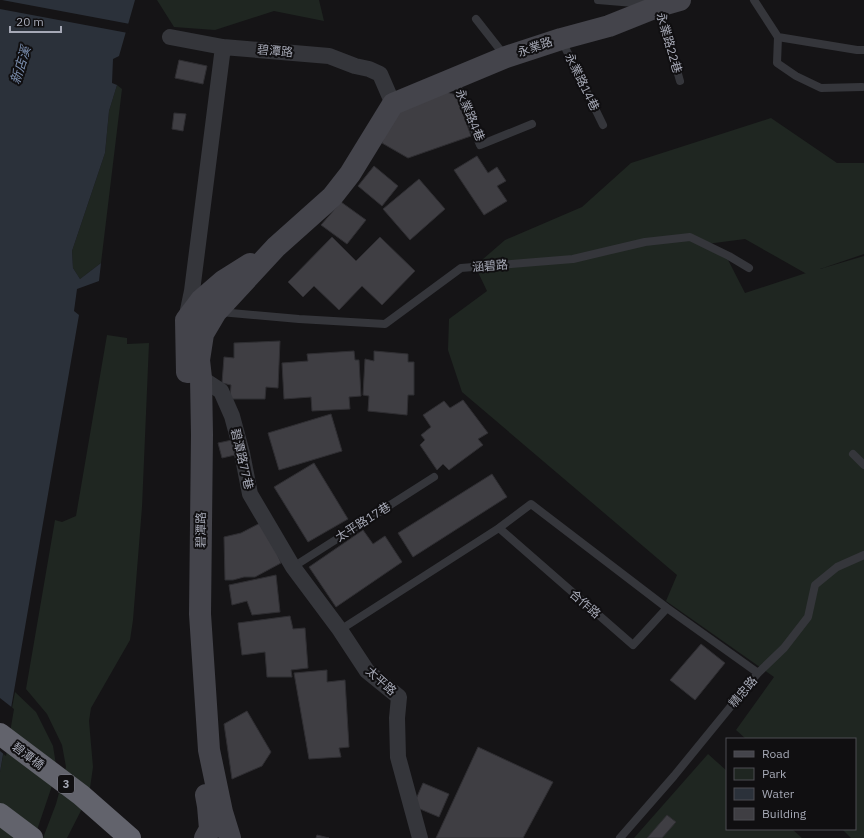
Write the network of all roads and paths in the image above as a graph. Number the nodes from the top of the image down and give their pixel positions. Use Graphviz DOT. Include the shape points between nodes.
graph roads {
  1 [pos="598,0"];
  2 [pos="680,0"];
  3 [pos="754,0"];
  4 [pos="658,6"];
  5 [pos="476,20"];
  6 [pos="170,37"];
  7 [pos="778,37"];
  8 [pos="561,38"];
  9 [pos="222,47"];
  10 [pos="864,50"];
  11 [pos="506,57"];
  12 [pos="455,79"];
  13 [pos="680,81"];
  14 [pos="862,87"];
  15 [pos="393,104"];
  16 [pos="532,124"];
  17 [pos="602,125"];
  18 [pos="276,247"];
  19 [pos="749,268"];
  20 [pos="216,312"];
  21 [pos="186,320"];
  22 [pos="201,378"];
  23 [pos="853,454"];
  24 [pos="864,465"];
  25 [pos="434,477"];
  26 [pos="499,528"];
  27 [pos="863,553"];
  28 [pos="293,567"];
  29 [pos="667,608"];
  30 [pos="340,630"];
  31 [pos="758,673"];
  32 [pos="0,734"];
  33 [pos="0,814"];
  34 [pos="32,838"];
  35 [pos="130,838"];
  36 [pos="205,838"];
  37 [pos="230,838"];
  38 [pos="420,838"];
  39 [pos="620,838"];
  1 -- 4 [label="lane"];
  2 -- 4 [label="street, 永業路"];
  3 -- 7 [label="lane"];
  4 -- 8 [label="street, 永業路" via="609,26"];
  4 -- 13 [label="lane, 永業路22巷"];
  5 -- 11 [label="lane"];
  6 -- 9 [label="street"];
  7 -- 10 [label="lane"];
  7 -- 14 [label="lane" via="777,64 796,76 821,88"];
  8 -- 11 [label="street, 永業路"];
  8 -- 17 [label="lane, 永業路14巷"];
  9 -- 15 [label="street, 碧潭路" via="329,56 369,69 380,74"];
  9 -- 21 [label="street, 碧潭路" via="192,291"];
  11 -- 12 [label="street, 永業路"];
  12 -- 15 [label="street, 永業路"];
  12 -- 16 [label="lane, 永業路4巷" via="480,146"];
  15 -- 18 [label="street, 碧潭路" via="350,174 332,197"];
  18 -- 20 [label="street, 碧潭路"];
  18 -- 21 [label="street, 碧潭路" via="223,281 201,300"];
  19 -- 20 [label="lane, 涵碧路" via="690,237 645,242 573,259 461,268 385,324"];
  20 -- 22 [label="street, 碧潭路" via="203,334 199,360"];
  21 -- 36 [label="street, 碧潭路" via="194,744 208,806 210,829"];
  22 -- 28 [label="street, 碧潭路77巷" via="221,391 232,416 250,494"];
  22 -- 37 [label="street, 碧潭路" via="200,614 209,750"];
  23 -- 24 [label="lane"];
  25 -- 28 [label="lane, 太平路17巷"];
  26 -- 29 [label="lane" via="531,504"];
  26 -- 29 [label="lane, 合作路" via="633,645"];
  26 -- 30 [label="lane"];
  27 -- 31 [label="lane, 精忠路" via="837,567 815,585 808,617 784,648"];
  28 -- 30 [label="street, 太平路"];
  29 -- 31 [label="lane"];
  30 -- 38 [label="street, 太平路" via="367,671 399,697 398,757"];
  31 -- 39 [label="lane, 精忠路"];
  32 -- 35 [label="highway, 碧潭橋 / 3" via="81,795"];
  33 -- 34 [label="highway"];
}
